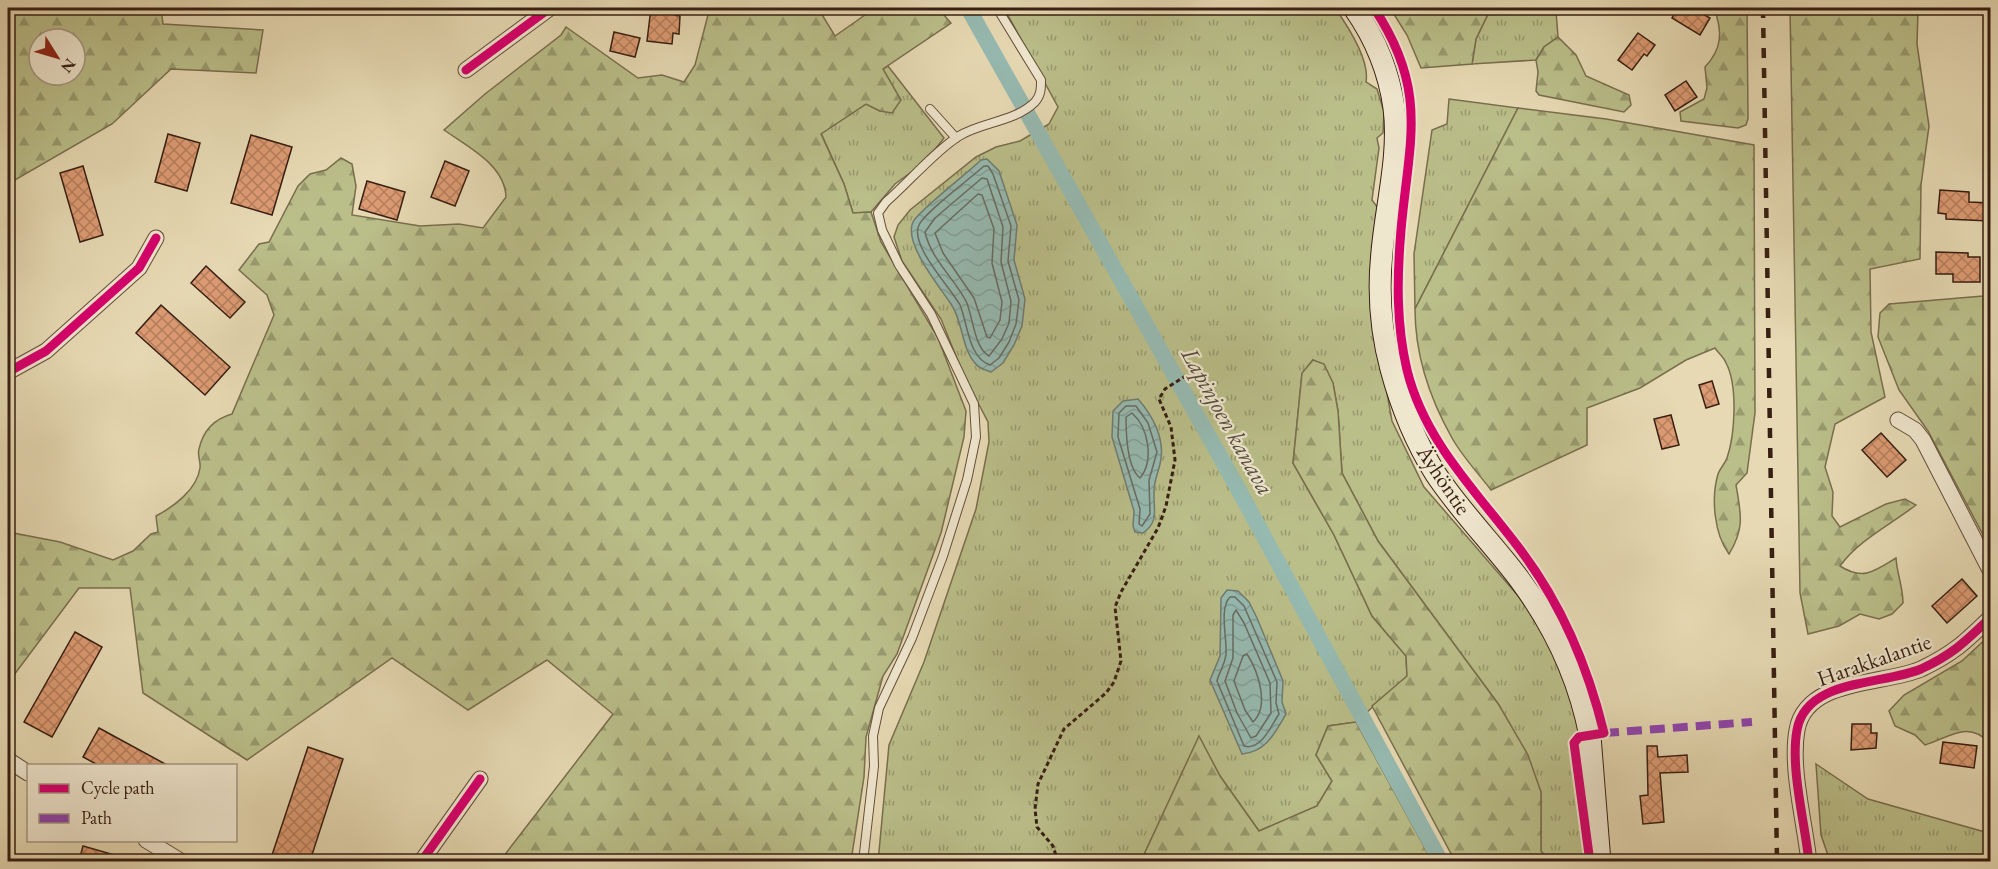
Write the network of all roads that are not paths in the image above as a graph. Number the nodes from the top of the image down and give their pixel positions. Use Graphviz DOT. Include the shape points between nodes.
graph roads {
  1 [pos="550,8"];
  2 [pos="997,8"];
  3 [pos="1354,8"];
  4 [pos="466,70"];
  5 [pos="930,109"];
  6 [pos="956,138"];
  7 [pos="156,238"];
  8 [pos="8,372"];
  9 [pos="1898,420"];
  10 [pos="1990,570"];
  11 [pos="1990,618"];
  12 [pos="8,760"];
  13 [pos="27,771"];
  14 [pos="480,779"];
  15 [pos="149,842"];
  16 [pos="182,861"];
  17 [pos="421,861"];
  18 [pos="863,861"];
  19 [pos="1600,861"];
  20 [pos="1809,861"];
  1 -- 4 [label="street"];
  2 -- 6 [label="lane" via="1041,80 1041,94 1033,104"];
  3 -- 19 [label="main road, Äyhöntie" via="1382,57 1394,110 1380,292 1390,367 1409,423 1434,471 1520,580 1567,659 1590,736"];
  5 -- 6 [label="lane"];
  6 -- 18 [label="lane" via="878,213 895,256 931,314 974,404 976,437 944,556 879,708 873,736 874,766"];
  7 -- 8 [label="street" via="139,268 46,351"];
  9 -- 10 [label="street" via="1923,440"];
  11 -- 20 [label="street, Harakkalantie" via="1953,654 1918,670 1826,693 1806,710 1797,731 1796,746"];
  12 -- 13 [label="street"];
  14 -- 17 [label="street"];
  15 -- 16 [label="street"];
}
